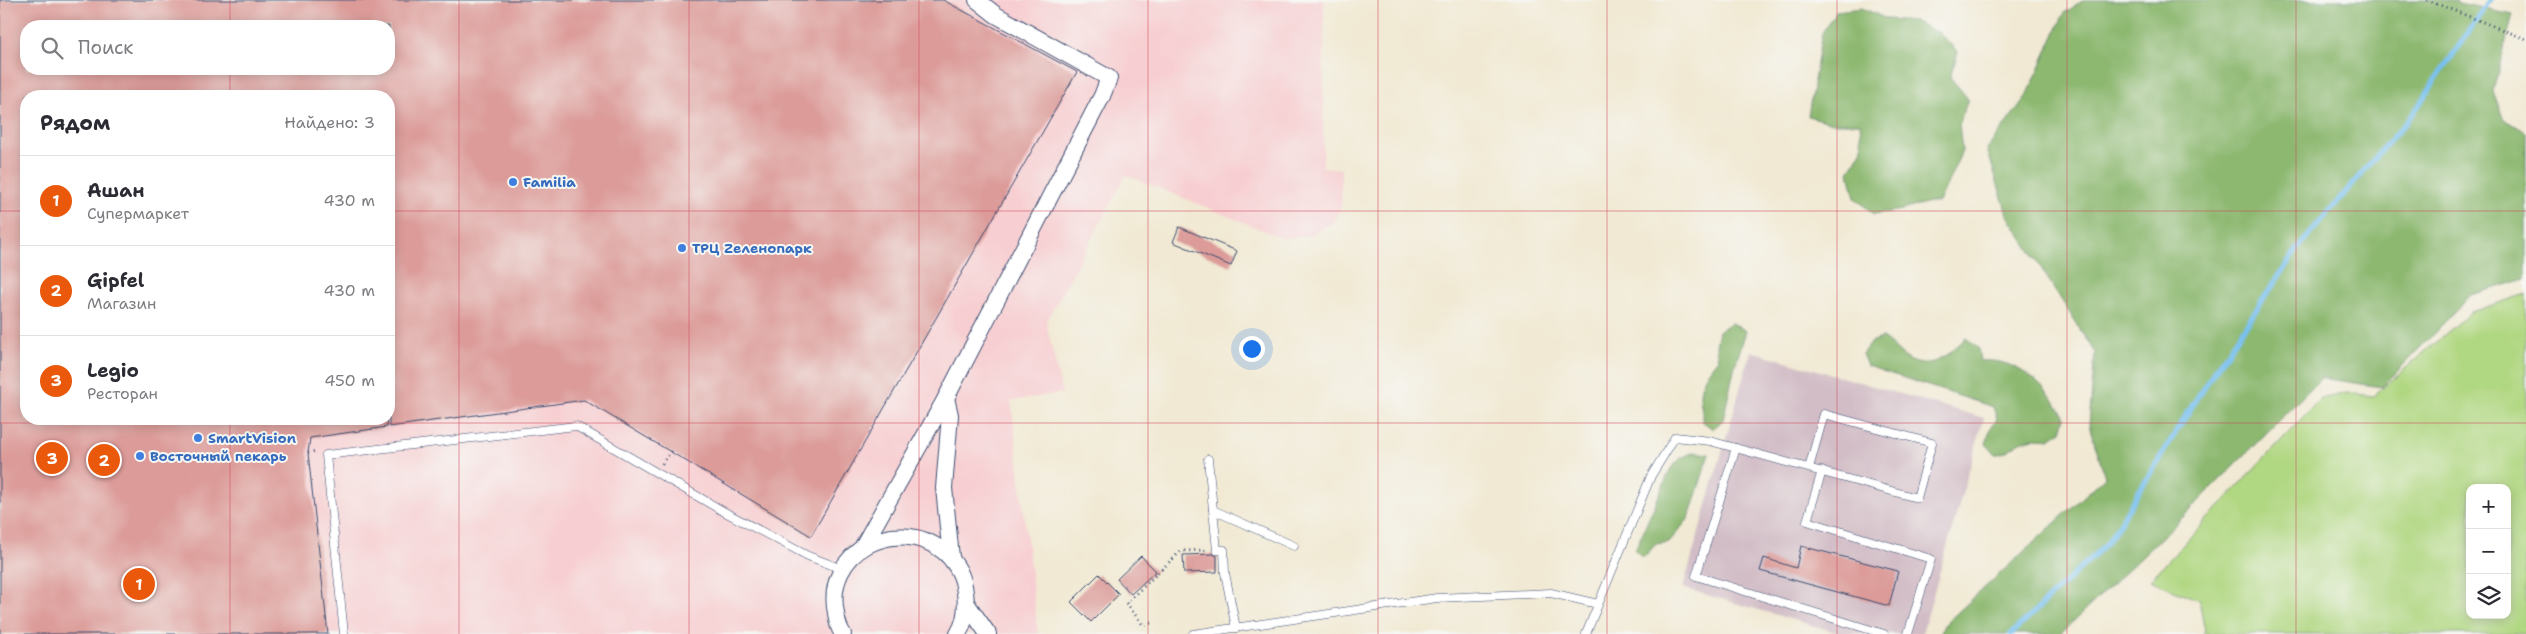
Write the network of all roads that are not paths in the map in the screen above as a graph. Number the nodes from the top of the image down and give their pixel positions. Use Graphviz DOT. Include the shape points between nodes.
graph roads {
  1 [pos="977,0"];
  2 [pos="946,398"];
  3 [pos="1736,448"];
  4 [pos="1208,459"];
  5 [pos="1809,468"];
  6 [pos="1822,472"];
  7 [pos="1213,510"];
  8 [pos="863,546"];
  9 [pos="1294,546"];
  10 [pos="950,557"];
  11 [pos="842,569"];
  12 [pos="834,601"];
  13 [pos="967,604"];
  14 [pos="1598,604"];
  15 [pos="1236,628"];
  16 [pos="344,634"];
  17 [pos="829,634"];
  18 [pos="843,634"];
  19 [pos="958,634"];
  20 [pos="988,634"];
  21 [pos="1193,634"];
  22 [pos="1586,634"];
  23 [pos="1884,634"];
  24 [pos="1908,634"];
  1 -- 2 [label="street" via="996,15 1109,78"];
  2 -- 8 [label="street"];
  2 -- 10 [label="street" via="950,415 944,488"];
  3 -- 5 [label="lane"];
  3 -- 14 [label="lane" via="1675,437 1651,476"];
  3 -- 23 [label="lane" via="1696,576"];
  4 -- 7 [label="lane"];
  5 -- 6 [label="lane"];
  5 -- 6 [label="lane" via="1824,414 1932,443 1917,498"];
  6 -- 24 [label="lane" via="1807,522 1931,559"];
  7 -- 9 [label="lane"];
  7 -- 15 [label="lane" via="1217,550 1224,550 1225,573"];
  8 -- 10 [label="street" via="885,536 909,535 932,543"];
  8 -- 11 [label="street"];
  10 -- 13 [label="street" via="963,579"];
  11 -- 12 [label="street"];
  11 -- 16 [label="lane" via="808,556 721,510 576,426 326,455"];
  12 -- 17 [label="street"];
  12 -- 18 [label="street"];
  13 -- 19 [label="street"];
  13 -- 20 [label="street"];
  14 -- 15 [label="lane" via="1551,594 1437,598"];
  14 -- 22 [label="lane"];
  15 -- 21 [label="lane"];
}
